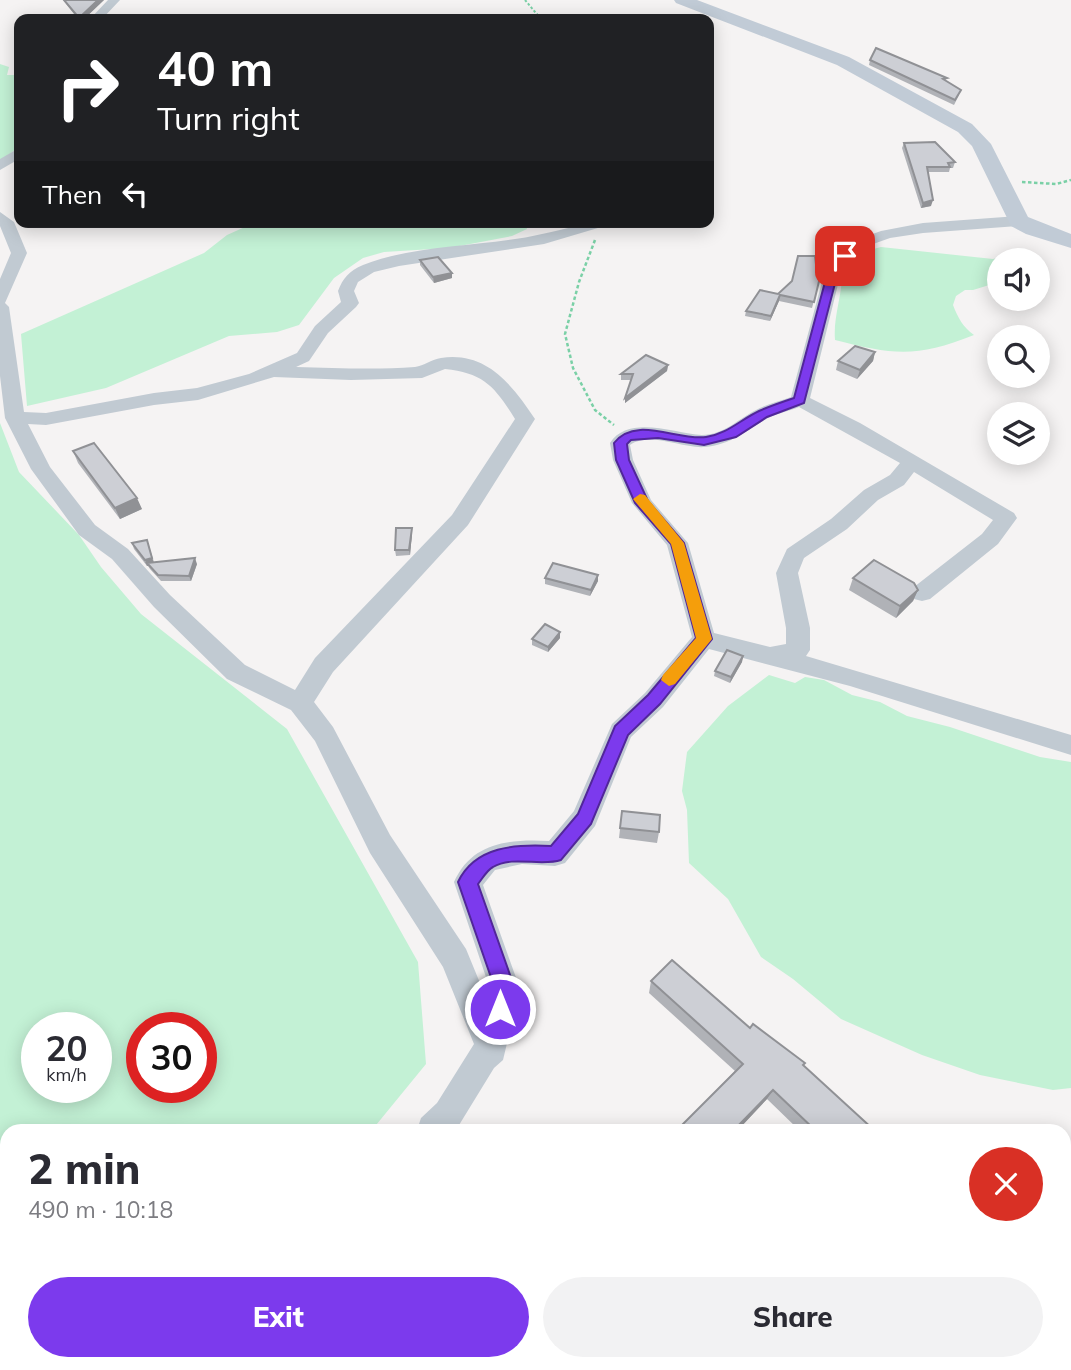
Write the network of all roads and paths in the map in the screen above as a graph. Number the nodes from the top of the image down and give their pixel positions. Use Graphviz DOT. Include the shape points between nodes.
graph roads {
  1 [pos="114,0"];
  2 [pos="525,0"];
  3 [pos="682,0"];
  4 [pos="101,14"];
  5 [pos="537,14"];
  6 [pos="1071,180"];
  7 [pos="999,184"];
  8 [pos="0,217"];
  9 [pos="1019,221"];
  10 [pos="582,228"];
  11 [pos="601,228"];
  12 [pos="1071,241"];
  13 [pos="0,299"];
  14 [pos="0,307"];
  15 [pos="270,372"];
  16 [pos="800,400"];
  17 [pos="15,418"];
  18 [pos="628,436"];
  19 [pos="910,464"];
  20 [pos="922,593"];
  21 [pos="704,639"];
  22 [pos="770,656"];
  23 [pos="300,703"];
  24 [pos="1071,745"];
  25 [pos="492,1049"];
  26 [pos="439,1124"];
  1 -- 4 [label="street"];
  2 -- 5 [label="path"];
  3 -- 7 [label="street" via="843,61 965,128 981,144"];
  6 -- 7 [label="path"];
  7 -- 9 [label="street"];
  8 -- 13 [label="street" via="19,253"];
  9 -- 12 [label="street"];
  9 -- 16 [label="street" via="923,228 856,245 834,267"];
  10 -- 15 [label="street" via="544,239 368,269 351,279 346,291 350,303 321,330 303,357"];
  11 -- 18 [label="path" via="565,334 573,368 595,410"];
  14 -- 17 [label="street"];
  15 -- 17 [label="street" via="198,394 46,419"];
  15 -- 23 [label="street" via="422,372 443,363 469,366 489,374 525,419 460,520 324,665"];
  16 -- 18 [label="street" via="762,414 732,434 704,441 658,434"];
  16 -- 19 [label="street" via="853,426"];
  17 -- 23 [label="street" via="41,469 87,530 120,554 236,672"];
  18 -- 21 [label="street" via="620,443 623,460 642,503 677,543"];
  19 -- 20 [label="street" via="1006,518 990,539"];
  19 -- 22 [label="street" via="897,480 795,554 787,573 798,650"];
  21 -- 22 [label="street"];
  21 -- 25 [label="street" via="621,731 585,818 555,854 522,852 487,860 468,882 505,989"];
  22 -- 24 [label="street"];
  23 -- 25 [label="street" via="324,734 380,844 455,959"];
  25 -- 26 [label="street"];
}
